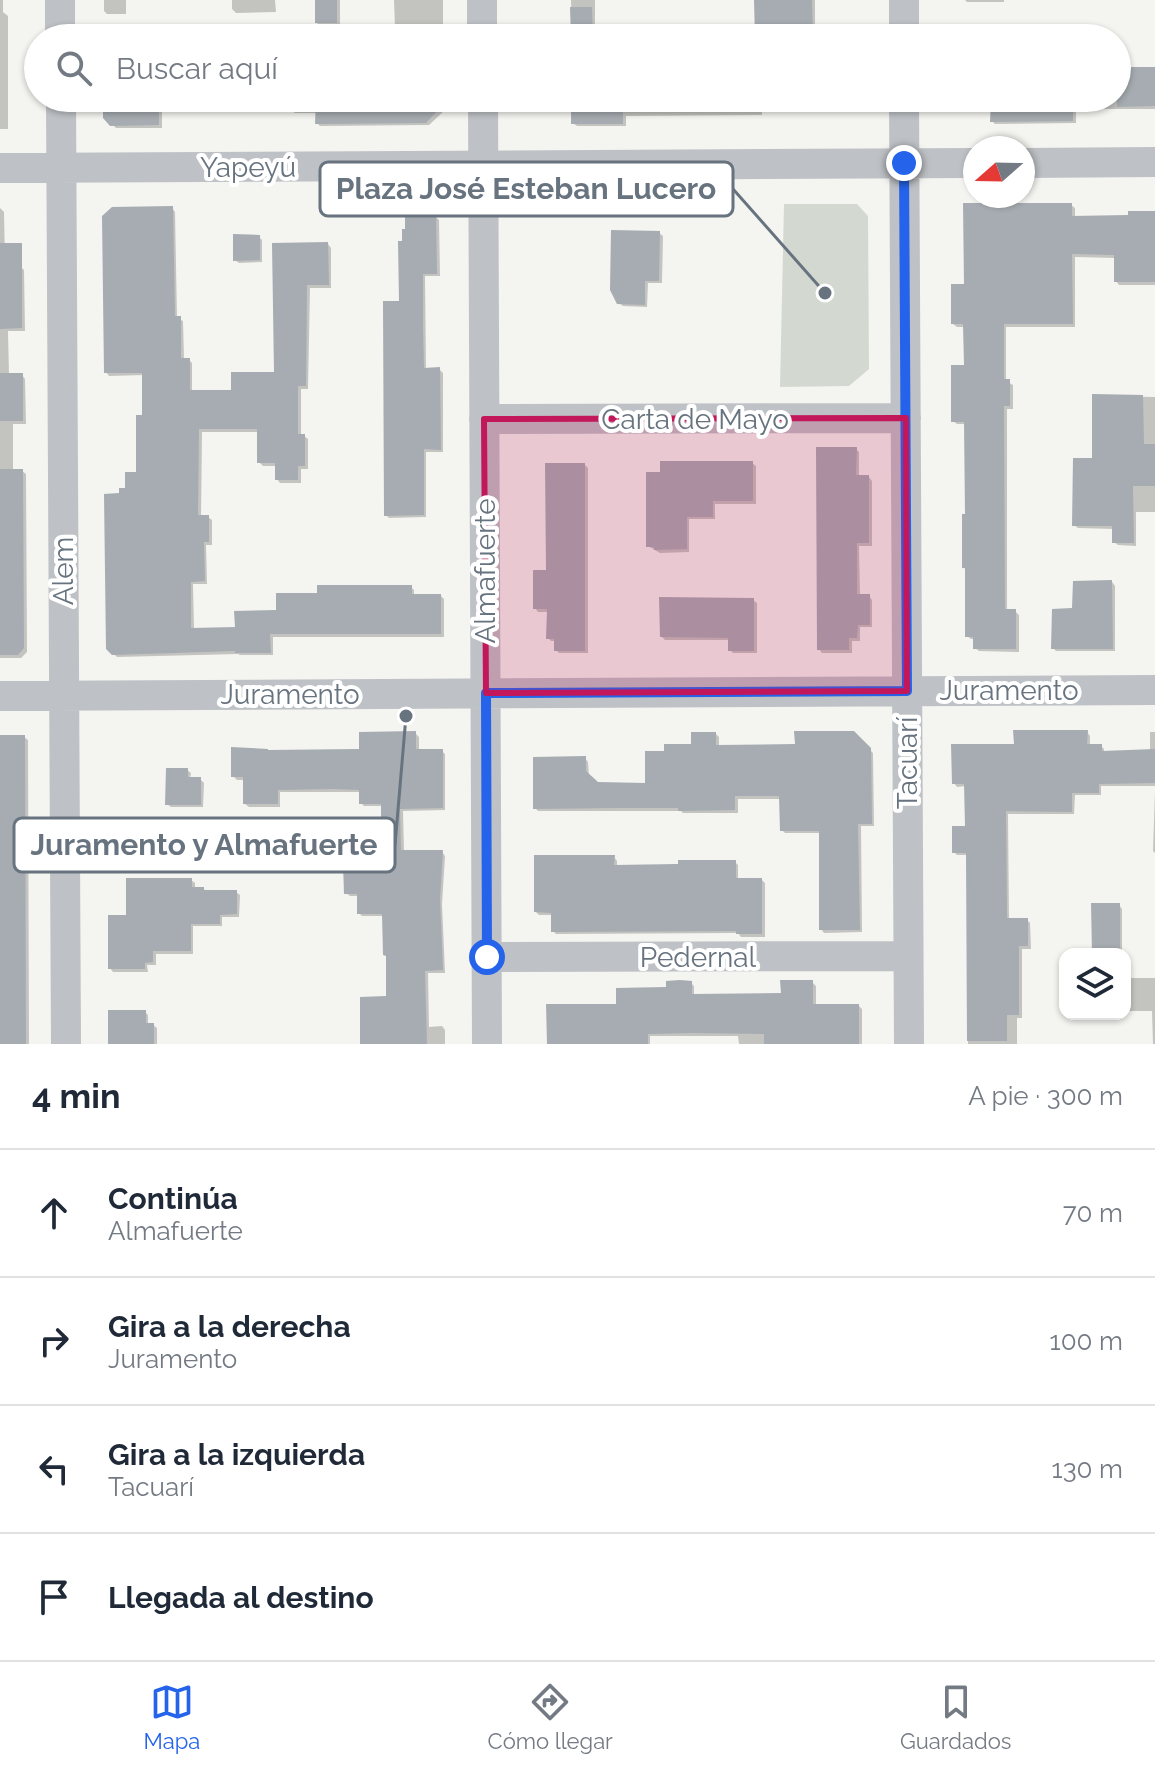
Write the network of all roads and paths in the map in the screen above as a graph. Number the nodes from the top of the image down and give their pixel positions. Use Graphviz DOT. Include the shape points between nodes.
graph roads {
  1 [pos="60,0"];
  2 [pos="482,0"];
  3 [pos="904,0"];
  4 [pos="60,24"];
  5 [pos="482,24"];
  6 [pos="904,24"];
  7 [pos="61,112"];
  8 [pos="483,112"];
  9 [pos="904,112"];
  10 [pos="1155,162"];
  11 [pos="904,163"];
  12 [pos="963,163"];
  13 [pos="1035,163"];
  14 [pos="483,166"];
  15 [pos="0,168"];
  16 [pos="61,168"];
  17 [pos="906,418"];
  18 [pos="484,419"];
  19 [pos="1155,690"];
  20 [pos="907,691"];
  21 [pos="486,693"];
  22 [pos="64,695"];
  23 [pos="0,696"];
  24 [pos="908,956"];
  25 [pos="487,957"];
  26 [pos="66,1044"];
  27 [pos="487,1044"];
  28 [pos="909,1044"];
  1 -- 4 [label="street"];
  2 -- 5 [label="street"];
  3 -- 6 [label="street"];
  7 -- 16 [label="street, Alem"];
  8 -- 14 [label="street, Almafuerte"];
  9 -- 11 [label="street, Tacuarí"];
  10 -- 13 [label="street"];
  11 -- 12 [label="street, Yapeyú"];
  11 -- 14 [label="street, Yapeyú"];
  11 -- 17 [label="street, Tacuarí"];
  14 -- 16 [label="street, Yapeyú"];
  14 -- 18 [label="street, Almafuerte"];
  15 -- 16 [label="street, Yapeyú"];
  16 -- 22 [label="street, Alem"];
  17 -- 18 [label="street, Carta de Mayo"];
  17 -- 20 [label="street, Tacuarí"];
  18 -- 21 [label="street, Almafuerte"];
  19 -- 20 [label="street, Juramento"];
  20 -- 21 [label="street, Juramento"];
  20 -- 24 [label="street, Tacuarí"];
  21 -- 22 [label="street, Juramento"];
  21 -- 25 [label="street, Almafuerte"];
  22 -- 23 [label="street, Juramento"];
  22 -- 26 [label="street, Alem"];
  24 -- 25 [label="street, Pedernal"];
  24 -- 28 [label="street, Tacuarí"];
  25 -- 27 [label="street, Almafuerte"];
}
